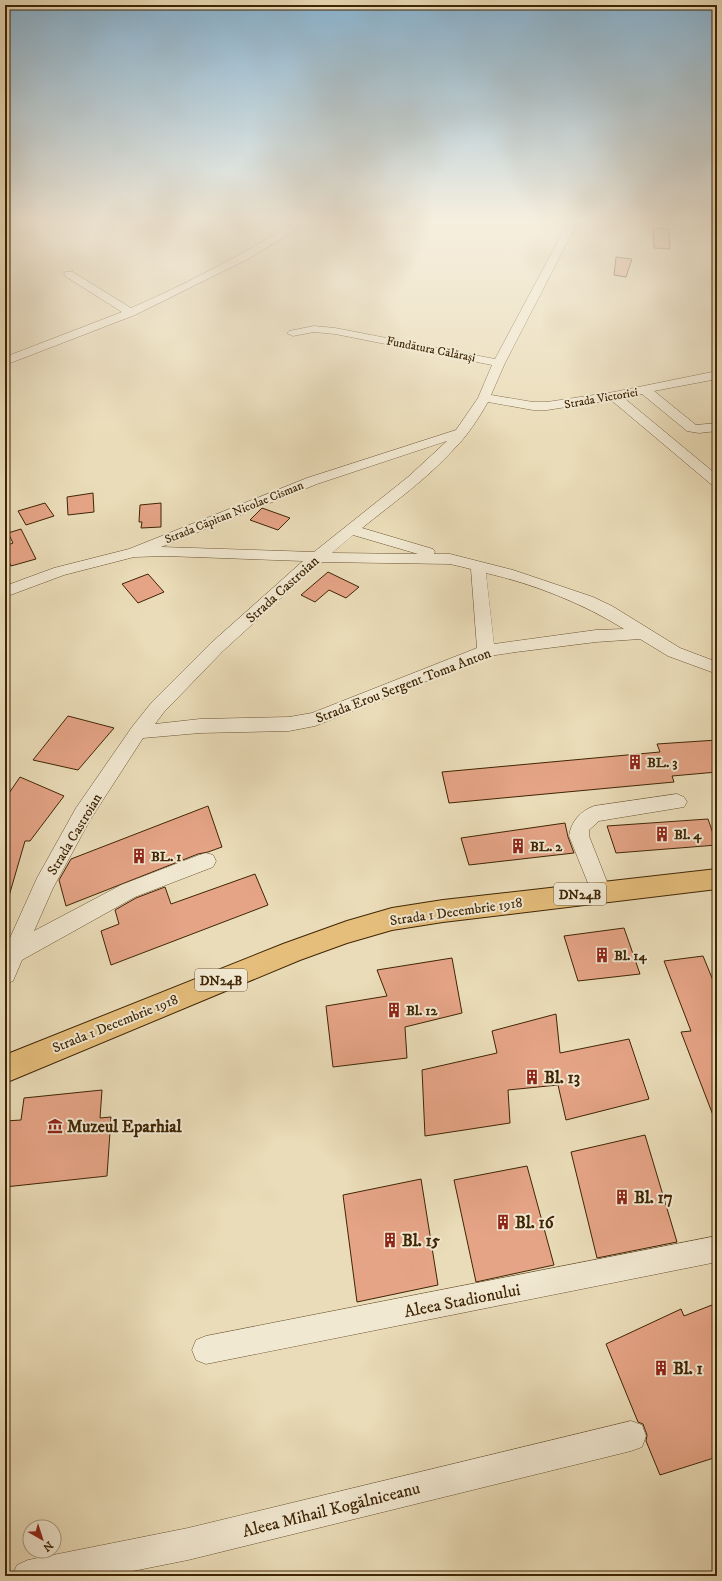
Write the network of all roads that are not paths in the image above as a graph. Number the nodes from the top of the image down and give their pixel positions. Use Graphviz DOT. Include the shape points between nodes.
graph roads {
  1 [pos="100,294"];
  2 [pos="171,294"];
  3 [pos="535,294"];
  4 [pos="131,313"];
  5 [pos="293,333"];
  6 [pos="5,361"];
  7 [pos="499,363"];
  8 [pos="717,375"];
  9 [pos="645,390"];
  10 [pos="614,396"];
  11 [pos="484,398"];
  12 [pos="717,427"];
  13 [pos="463,431"];
  14 [pos="717,482"];
  15 [pos="351,530"];
  16 [pos="134,552"];
  17 [pos="316,557"];
  18 [pos="450,559"];
  19 [pos="478,566"];
  20 [pos="5,580"];
  21 [pos="21,585"];
  22 [pos="5,592"];
  23 [pos="643,633"];
  24 [pos="486,651"];
  25 [pos="717,668"];
  26 [pos="138,732"];
  27 [pos="677,802"];
  28 [pos="206,861"];
  29 [pos="717,879"];
  30 [pos="601,892"];
  31 [pos="14,953"];
  32 [pos="5,974"];
  33 [pos="5,1069"];
  34 [pos="717,1249"];
  35 [pos="206,1350"];
  36 [pos="631,1436"];
  37 [pos="28,1576"];
  1 -- 4 [label="street"];
  2 -- 4 [label="street"];
  3 -- 7 [label="street, Strada Castroian"];
  4 -- 6 [label="street"];
  5 -- 7 [label="street, Fundătura Călărași" via="314,329 335,330"];
  7 -- 11 [label="street, Strada Castroian"];
  8 -- 9 [label="street, Strada Victoriei"];
  9 -- 10 [label="street, Strada Victoriei"];
  9 -- 12 [label="street" via="692,428"];
  10 -- 11 [label="street, Strada Victoriei" via="547,406"];
  10 -- 14 [label="street"];
  11 -- 13 [label="street, Strada Castroian"];
  13 -- 15 [label="street, Strada Castroian" via="435,461"];
  13 -- 16 [label="street, Strada Căpitan Nicolae Cisman" via="312,481"];
  15 -- 17 [label="street, Strada Castroian"];
  15 -- 18 [label="street"];
  16 -- 17 [label="street"];
  16 -- 21 [label="street, Strada Căpitan Nicolae Cisman" via="59,571"];
  17 -- 18 [label="street"];
  17 -- 26 [label="street, Strada Castroian" via="217,647 158,707"];
  18 -- 19 [label="street"];
  19 -- 23 [label="street" via="508,573 587,601"];
  19 -- 24 [label="street"];
  20 -- 21 [label="street"];
  21 -- 22 [label="street, Strada Căpitan Nicolae Cisman"];
  23 -- 24 [label="street, Strada Erou Sergent Toma Anton" via="596,636"];
  23 -- 25 [label="street" via="674,652"];
  24 -- 26 [label="street, Strada Erou Sergent Toma Anton" via="315,719 289,724 200,726"];
  26 -- 31 [label="street, Strada Castroian" via="83,814 44,884"];
  27 -- 30 [label="street" via="594,814 580,827 579,836"];
  28 -- 31 [label="street" via="128,891"];
  29 -- 30 [label="highway, Strada 1 Decembrie 1918 / DN24B"];
  30 -- 33 [label="highway, Strada 1 Decembrie 1918 / DN24B" via="392,919 347,932"];
  31 -- 32 [label="street, Strada Castroian"];
  34 -- 35 [label="street, Aleea Stadionului"];
  36 -- 37 [label="street, Aleea Mihail Kogălniceanu" via="188,1544"];
}
